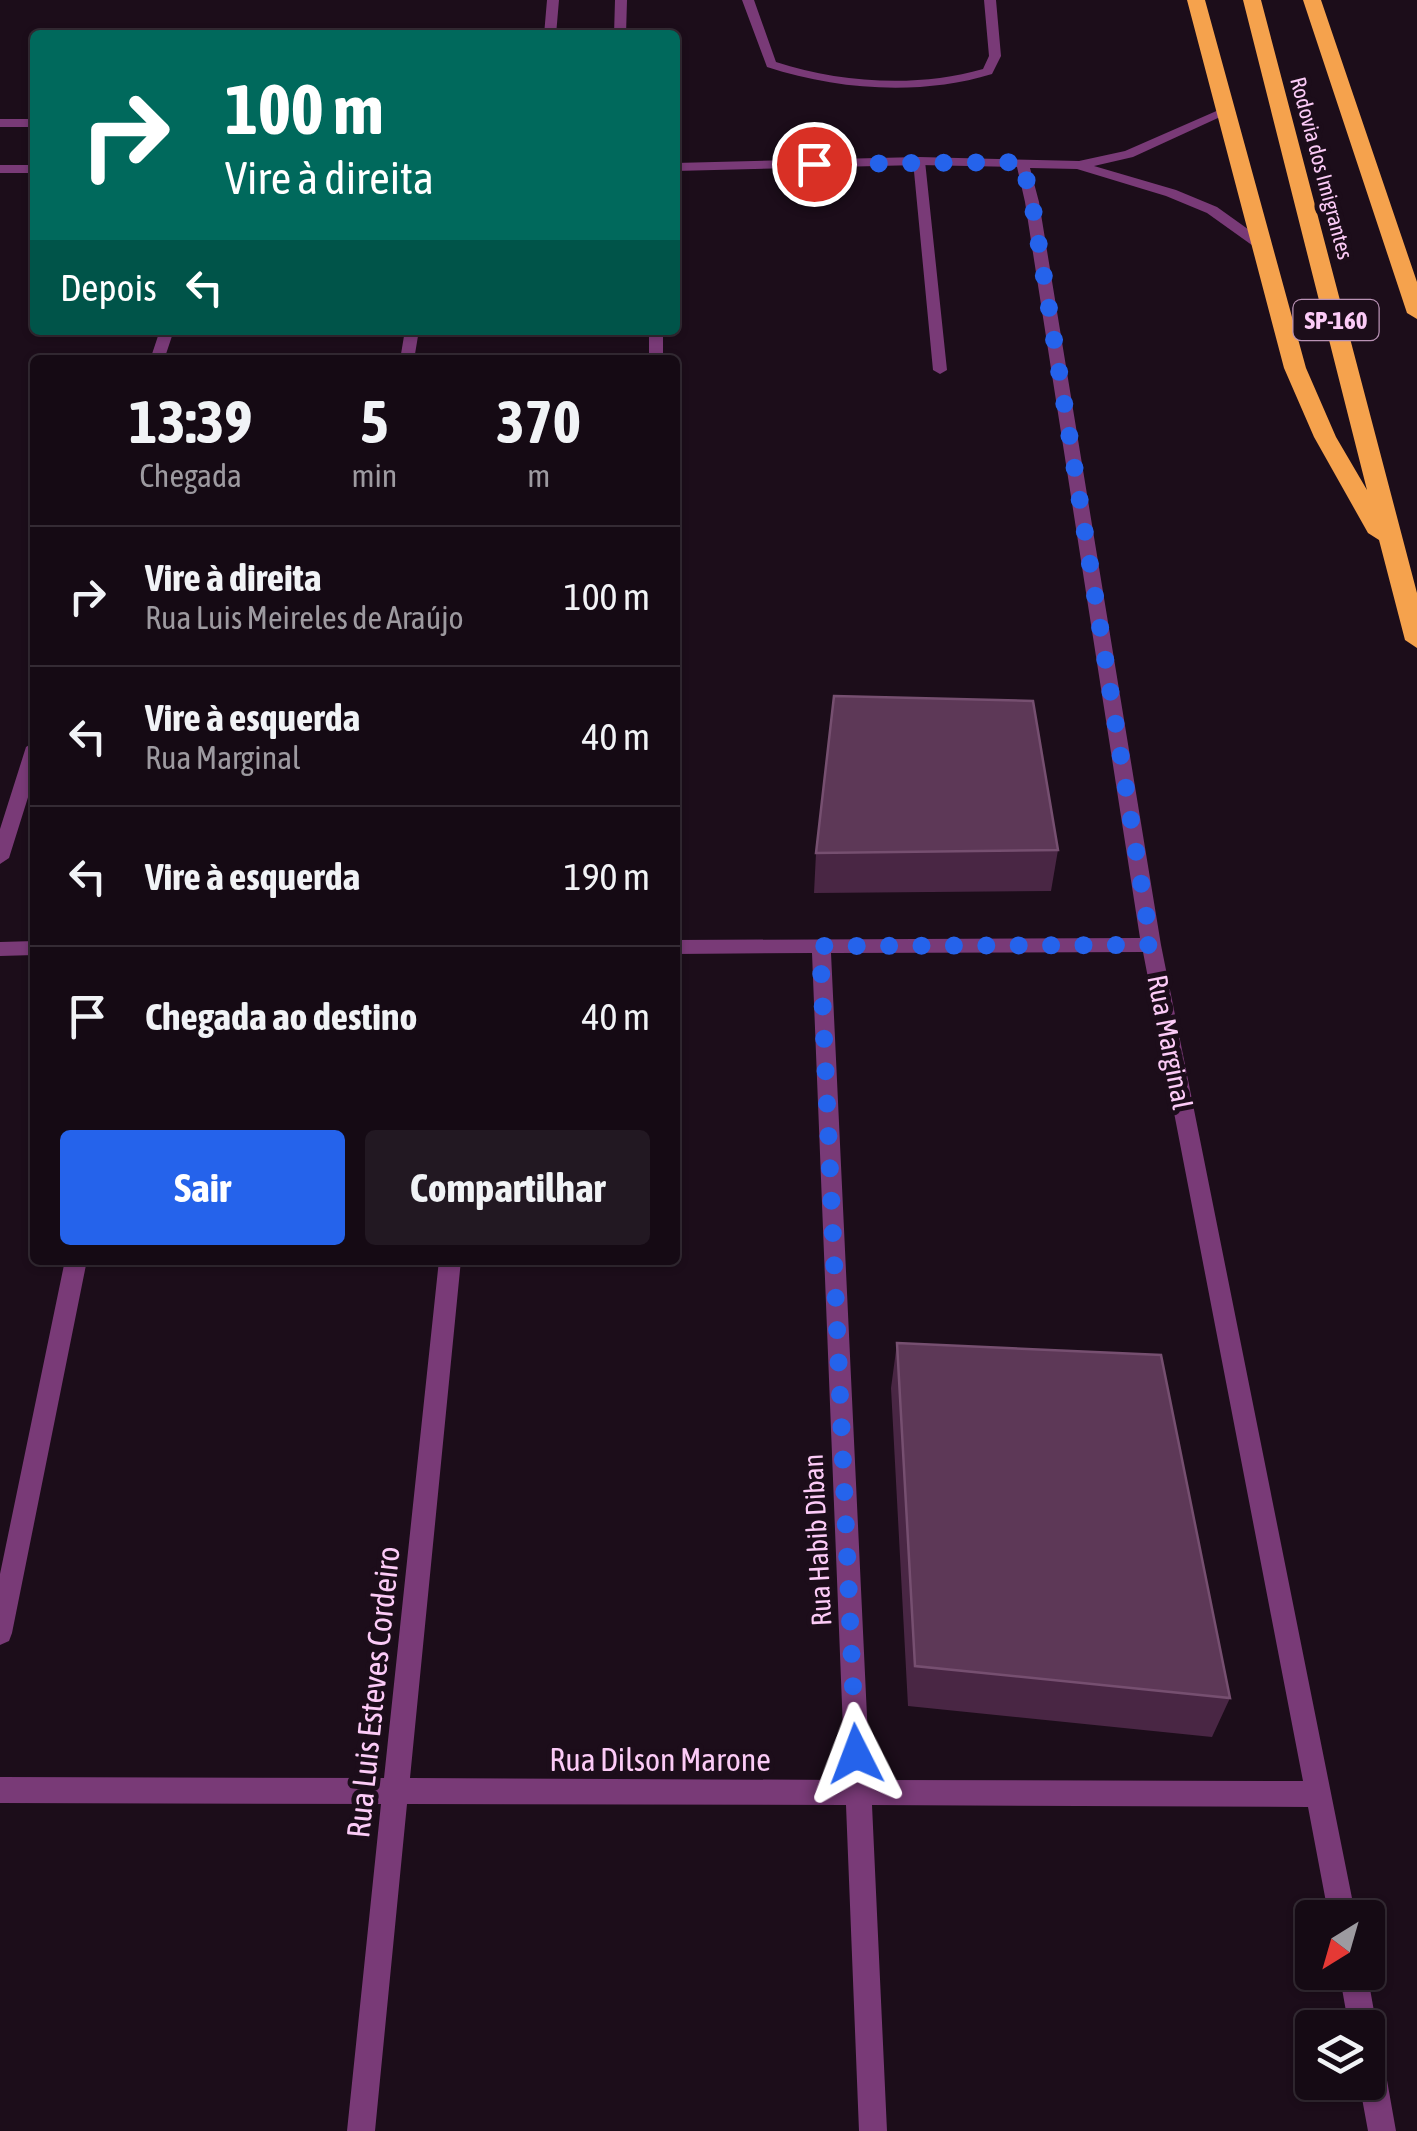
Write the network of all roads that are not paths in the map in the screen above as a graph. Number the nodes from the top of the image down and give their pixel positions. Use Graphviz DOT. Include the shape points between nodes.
graph roads {
  1 [pos="554,0"];
  2 [pos="621,0"];
  3 [pos="748,0"];
  4 [pos="990,0"];
  5 [pos="1196,0"];
  6 [pos="1252,0"];
  7 [pos="1312,0"];
  8 [pos="551,30"];
  9 [pos="620,30"];
  10 [pos="1226,112"];
  11 [pos="0,123"];
  12 [pos="30,123"];
  13 [pos="919,161"];
  14 [pos="1022,162"];
  15 [pos="1078,165"];
  16 [pos="680,168"];
  17 [pos="0,169"];
  18 [pos="30,169"];
  19 [pos="1261,246"];
  20 [pos="1417,313"];
  21 [pos="940,370"];
  22 [pos="1398,566"];
  23 [pos="1417,640"];
  24 [pos="30,763"];
  25 [pos="0,858"];
  26 [pos="1151,945"];
  27 [pos="820,946"];
  28 [pos="680,947"];
  29 [pos="0,948"];
  30 [pos="30,948"];
  31 [pos="75,1265"];
  32 [pos="449,1265"];
  33 [pos="0,1633"];
  34 [pos="0,1790"];
  35 [pos="396,1792"];
  36 [pos="858,1792"];
  37 [pos="1320,1794"];
  38 [pos="1340,1900"];
  39 [pos="1377,2100"];
  40 [pos="361,2131"];
  41 [pos="874,2131"];
  42 [pos="1382,2131"];
  1 -- 8 [label="street"];
  2 -- 9 [label="street"];
  3 -- 4 [label="street" via="771,64 829,82 967,80 988,71 995,56"];
  5 -- 10 [label="highway"];
  6 -- 22 [label="highway, Rodovia dos Imigrantes / SP-160"];
  7 -- 20 [label="highway, Rodovia dos Imigrantes / SP-160"];
  10 -- 15 [label="street" via="1129,154"];
  10 -- 19 [label="highway"];
  11 -- 12 [label="street"];
  13 -- 14 [label="street"];
  13 -- 16 [label="street"];
  13 -- 21 [label="street"];
  14 -- 15 [label="street"];
  14 -- 26 [label="street, Rua Marginal"];
  15 -- 19 [label="street" via="1212,210"];
  17 -- 18 [label="street"];
  19 -- 22 [label="highway" via="1324,437"];
  22 -- 23 [label="highway, Rodovia dos Imigrantes / SP-160"];
  24 -- 25 [label="street"];
  26 -- 27 [label="street"];
  26 -- 37 [label="street, Rua Marginal"];
  27 -- 28 [label="street"];
  27 -- 36 [label="street, Rua Habib Diban"];
  29 -- 30 [label="street"];
  31 -- 33 [label="street"];
  32 -- 35 [label="street, Rua Luis Esteves Cordeiro"];
  34 -- 35 [label="street, Rua Dilson Marone"];
  35 -- 36 [label="street, Rua Dilson Marone"];
  35 -- 40 [label="street, Rua Luis Esteves Cordeiro"];
  36 -- 37 [label="street, Rua Dilson Marone"];
  36 -- 41 [label="street, Rua Habib Diban"];
  37 -- 38 [label="street, Rua Marginal"];
  39 -- 42 [label="street"];
}
